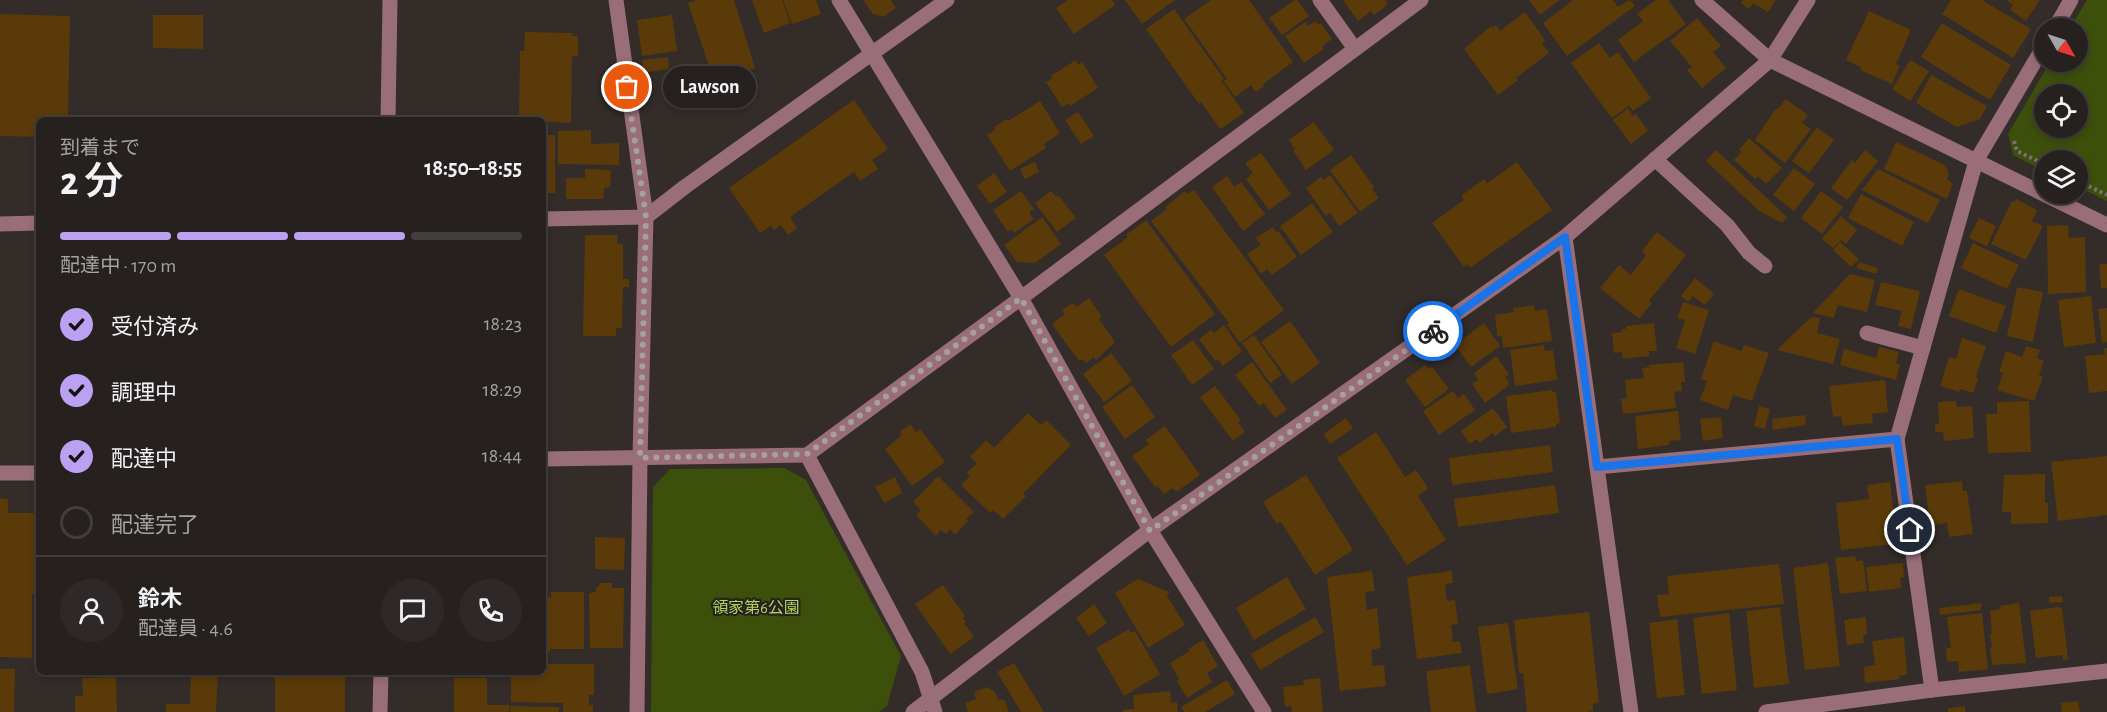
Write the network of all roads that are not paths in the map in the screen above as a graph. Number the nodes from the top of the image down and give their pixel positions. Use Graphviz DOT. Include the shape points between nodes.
graph roads {
  1 [pos="390,0"];
  2 [pos="616,0"];
  3 [pos="839,0"];
  4 [pos="947,0"];
  5 [pos="1320,0"];
  6 [pos="1420,0"];
  7 [pos="1702,0"];
  8 [pos="1808,0"];
  9 [pos="2071,0"];
  10 [pos="2061,18"];
  11 [pos="1355,49"];
  12 [pos="872,55"];
  13 [pos="1770,60"];
  14 [pos="2034,63"];
  15 [pos="388,117"];
  16 [pos="1655,159"];
  17 [pos="1976,161"];
  18 [pos="646,217"];
  19 [pos="546,219"];
  20 [pos="36,223"];
  21 [pos="0,224"];
  22 [pos="2107,225"];
  23 [pos="1565,237"];
  24 [pos="1765,266"];
  25 [pos="1021,298"];
  26 [pos="1867,333"];
  27 [pos="1923,348"];
  28 [pos="1897,439"];
  29 [pos="807,454"];
  30 [pos="640,458"];
  31 [pos="546,459"];
  32 [pos="1597,467"];
  33 [pos="0,473"];
  34 [pos="36,473"];
  35 [pos="1150,531"];
  36 [pos="2107,671"];
  37 [pos="381,675"];
  38 [pos="1932,690"];
  39 [pos="933,705"];
  40 [pos="380,712"];
  41 [pos="637,712"];
  42 [pos="914,712"];
  43 [pos="1264,712"];
  44 [pos="1631,712"];
  45 [pos="1766,712"];
  1 -- 15 [label="street"];
  2 -- 18 [label="street"];
  3 -- 12 [label="street"];
  4 -- 12 [label="street"];
  5 -- 11 [label="street"];
  6 -- 11 [label="street"];
  7 -- 13 [label="street"];
  8 -- 13 [label="street"];
  9 -- 10 [label="street"];
  11 -- 25 [label="street"];
  12 -- 18 [label="street"];
  12 -- 25 [label="street"];
  13 -- 16 [label="street"];
  13 -- 17 [label="street"];
  14 -- 17 [label="street"];
  16 -- 23 [label="street"];
  16 -- 24 [label="street"];
  17 -- 22 [label="street"];
  17 -- 27 [label="street"];
  18 -- 19 [label="street"];
  18 -- 30 [label="street"];
  20 -- 21 [label="street"];
  23 -- 32 [label="street"];
  23 -- 35 [label="street"];
  25 -- 29 [label="street"];
  25 -- 35 [label="street"];
  26 -- 27 [label="street"];
  27 -- 28 [label="street"];
  28 -- 32 [label="street"];
  28 -- 38 [label="street"];
  29 -- 30 [label="street"];
  29 -- 39 [label="street" via="922,672"];
  30 -- 31 [label="street"];
  30 -- 41 [label="street"];
  32 -- 44 [label="street"];
  33 -- 34 [label="street"];
  35 -- 39 [label="street"];
  35 -- 43 [label="street"];
  36 -- 38 [label="street"];
  37 -- 40 [label="street"];
  38 -- 45 [label="street"];
  39 -- 42 [label="street"];
}
